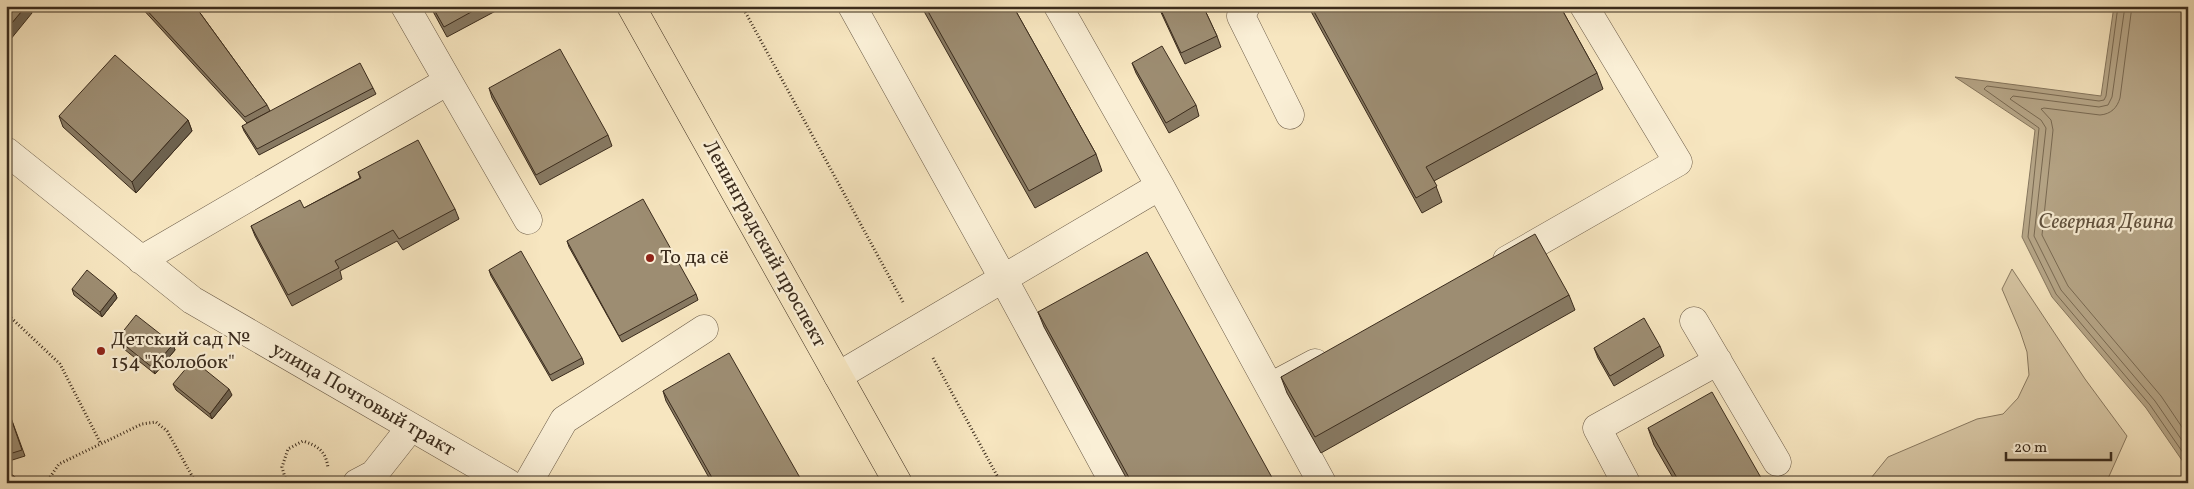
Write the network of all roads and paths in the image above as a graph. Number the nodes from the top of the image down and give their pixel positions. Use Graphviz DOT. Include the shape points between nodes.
graph roads {
  1 [pos="405,6"];
  2 [pos="631,6"];
  3 [pos="742,6"];
  4 [pos="852,6"];
  5 [pos="1058,6"];
  6 [pos="1246,6"];
  7 [pos="1584,6"];
  8 [pos="448,81"];
  9 [pos="1290,115"];
  10 [pos="6,150"];
  11 [pos="1160,186"];
  12 [pos="528,220"];
  13 [pos="141,260"];
  14 [pos="1486,271"];
  15 [pos="1003,278"];
  16 [pos="6,313"];
  17 [pos="1694,321"];
  18 [pos="918,328"];
  19 [pos="704,329"];
  20 [pos="1339,350"];
  21 [pos="1718,361"];
  22 [pos="838,376"];
  23 [pos="1270,387"];
  24 [pos="411,427"];
  25 [pos="101,444"];
  26 [pos="1777,462"];
  27 [pos="329,473"];
  28 [pos="46,483"];
  29 [pos="196,483"];
  30 [pos="289,483"];
  31 [pos="357,483"];
  32 [pos="508,483"];
  33 [pos="528,483"];
  34 [pos="898,483"];
  35 [pos="1001,483"];
  36 [pos="1114,483"];
  37 [pos="1322,483"];
  38 [pos="1626,483"];
  1 -- 8 [label="street"];
  2 -- 22 [label="main road, Ленинградский проспект"];
  3 -- 18 [label="path"];
  4 -- 15 [label="street"];
  5 -- 11 [label="street"];
  6 -- 9 [label="street" via="1241,16"];
  7 -- 14 [label="street" via="1678,162"];
  8 -- 12 [label="street"];
  8 -- 13 [label="street"];
  10 -- 13 [label="street, улица Почтовый тракт"];
  11 -- 15 [label="street"];
  11 -- 23 [label="street"];
  13 -- 24 [label="street, улица Почтовый тракт" via="192,300"];
  15 -- 18 [label="street"];
  15 -- 36 [label="street"];
  16 -- 25 [label="path" via="60,364"];
  17 -- 21 [label="street"];
  18 -- 22 [label="street"];
  18 -- 35 [label="path"];
  19 -- 33 [label="street" via="564,420"];
  20 -- 23 [label="street"];
  21 -- 26 [label="street"];
  21 -- 38 [label="street" via="1597,428"];
  22 -- 34 [label="main road, Ленинградский проспект"];
  23 -- 37 [label="street"];
  24 -- 31 [label="street" via="374,474"];
  24 -- 32 [label="street, улица Почтовый тракт"];
  25 -- 28 [label="path" via="59,464"];
  25 -- 29 [label="path" via="142,424 156,422 167,431"];
  27 -- 30 [label="path" via="327,456 317,446 303,441 288,450 282,467"];
}
